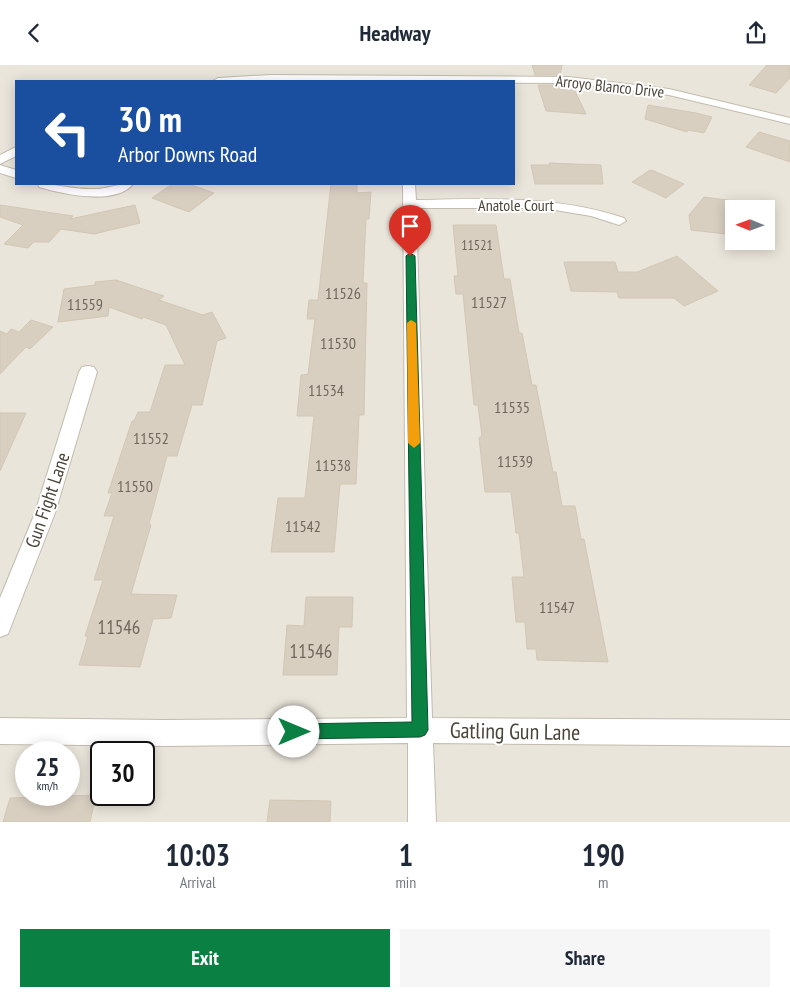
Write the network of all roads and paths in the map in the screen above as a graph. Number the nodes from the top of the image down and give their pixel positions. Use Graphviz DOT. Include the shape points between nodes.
graph roads {
  1 [pos="407,75"];
  2 [pos="236,80"];
  3 [pos="790,121"];
  4 [pos="15,152"];
  5 [pos="0,159"];
  6 [pos="0,169"];
  7 [pos="15,174"];
  8 [pos="48,185"];
  9 [pos="124,185"];
  10 [pos="409,185"];
  11 [pos="409,204"];
  12 [pos="619,221"];
  13 [pos="88,372"];
  14 [pos="0,626"];
  15 [pos="420,730"];
  16 [pos="0,731"];
  17 [pos="790,733"];
  18 [pos="422,822"];
  1 -- 2 [label="street, Arroyo Blanco Drive"];
  1 -- 3 [label="street, Arroyo Blanco Drive" via="595,77 689,95"];
  4 -- 5 [label="street"];
  6 -- 7 [label="street"];
  8 -- 9 [label="street" via="79,194 109,191"];
  10 -- 11 [label="street"];
  11 -- 12 [label="street, Anatole Court" via="559,205 597,212"];
  11 -- 15 [label="street"];
  13 -- 14 [label="street, Gun Fight Lane" via="45,513"];
  15 -- 16 [label="street, Gatling Gun Lane"];
  15 -- 17 [label="street, Gatling Gun Lane"];
  15 -- 18 [label="street"];
}
